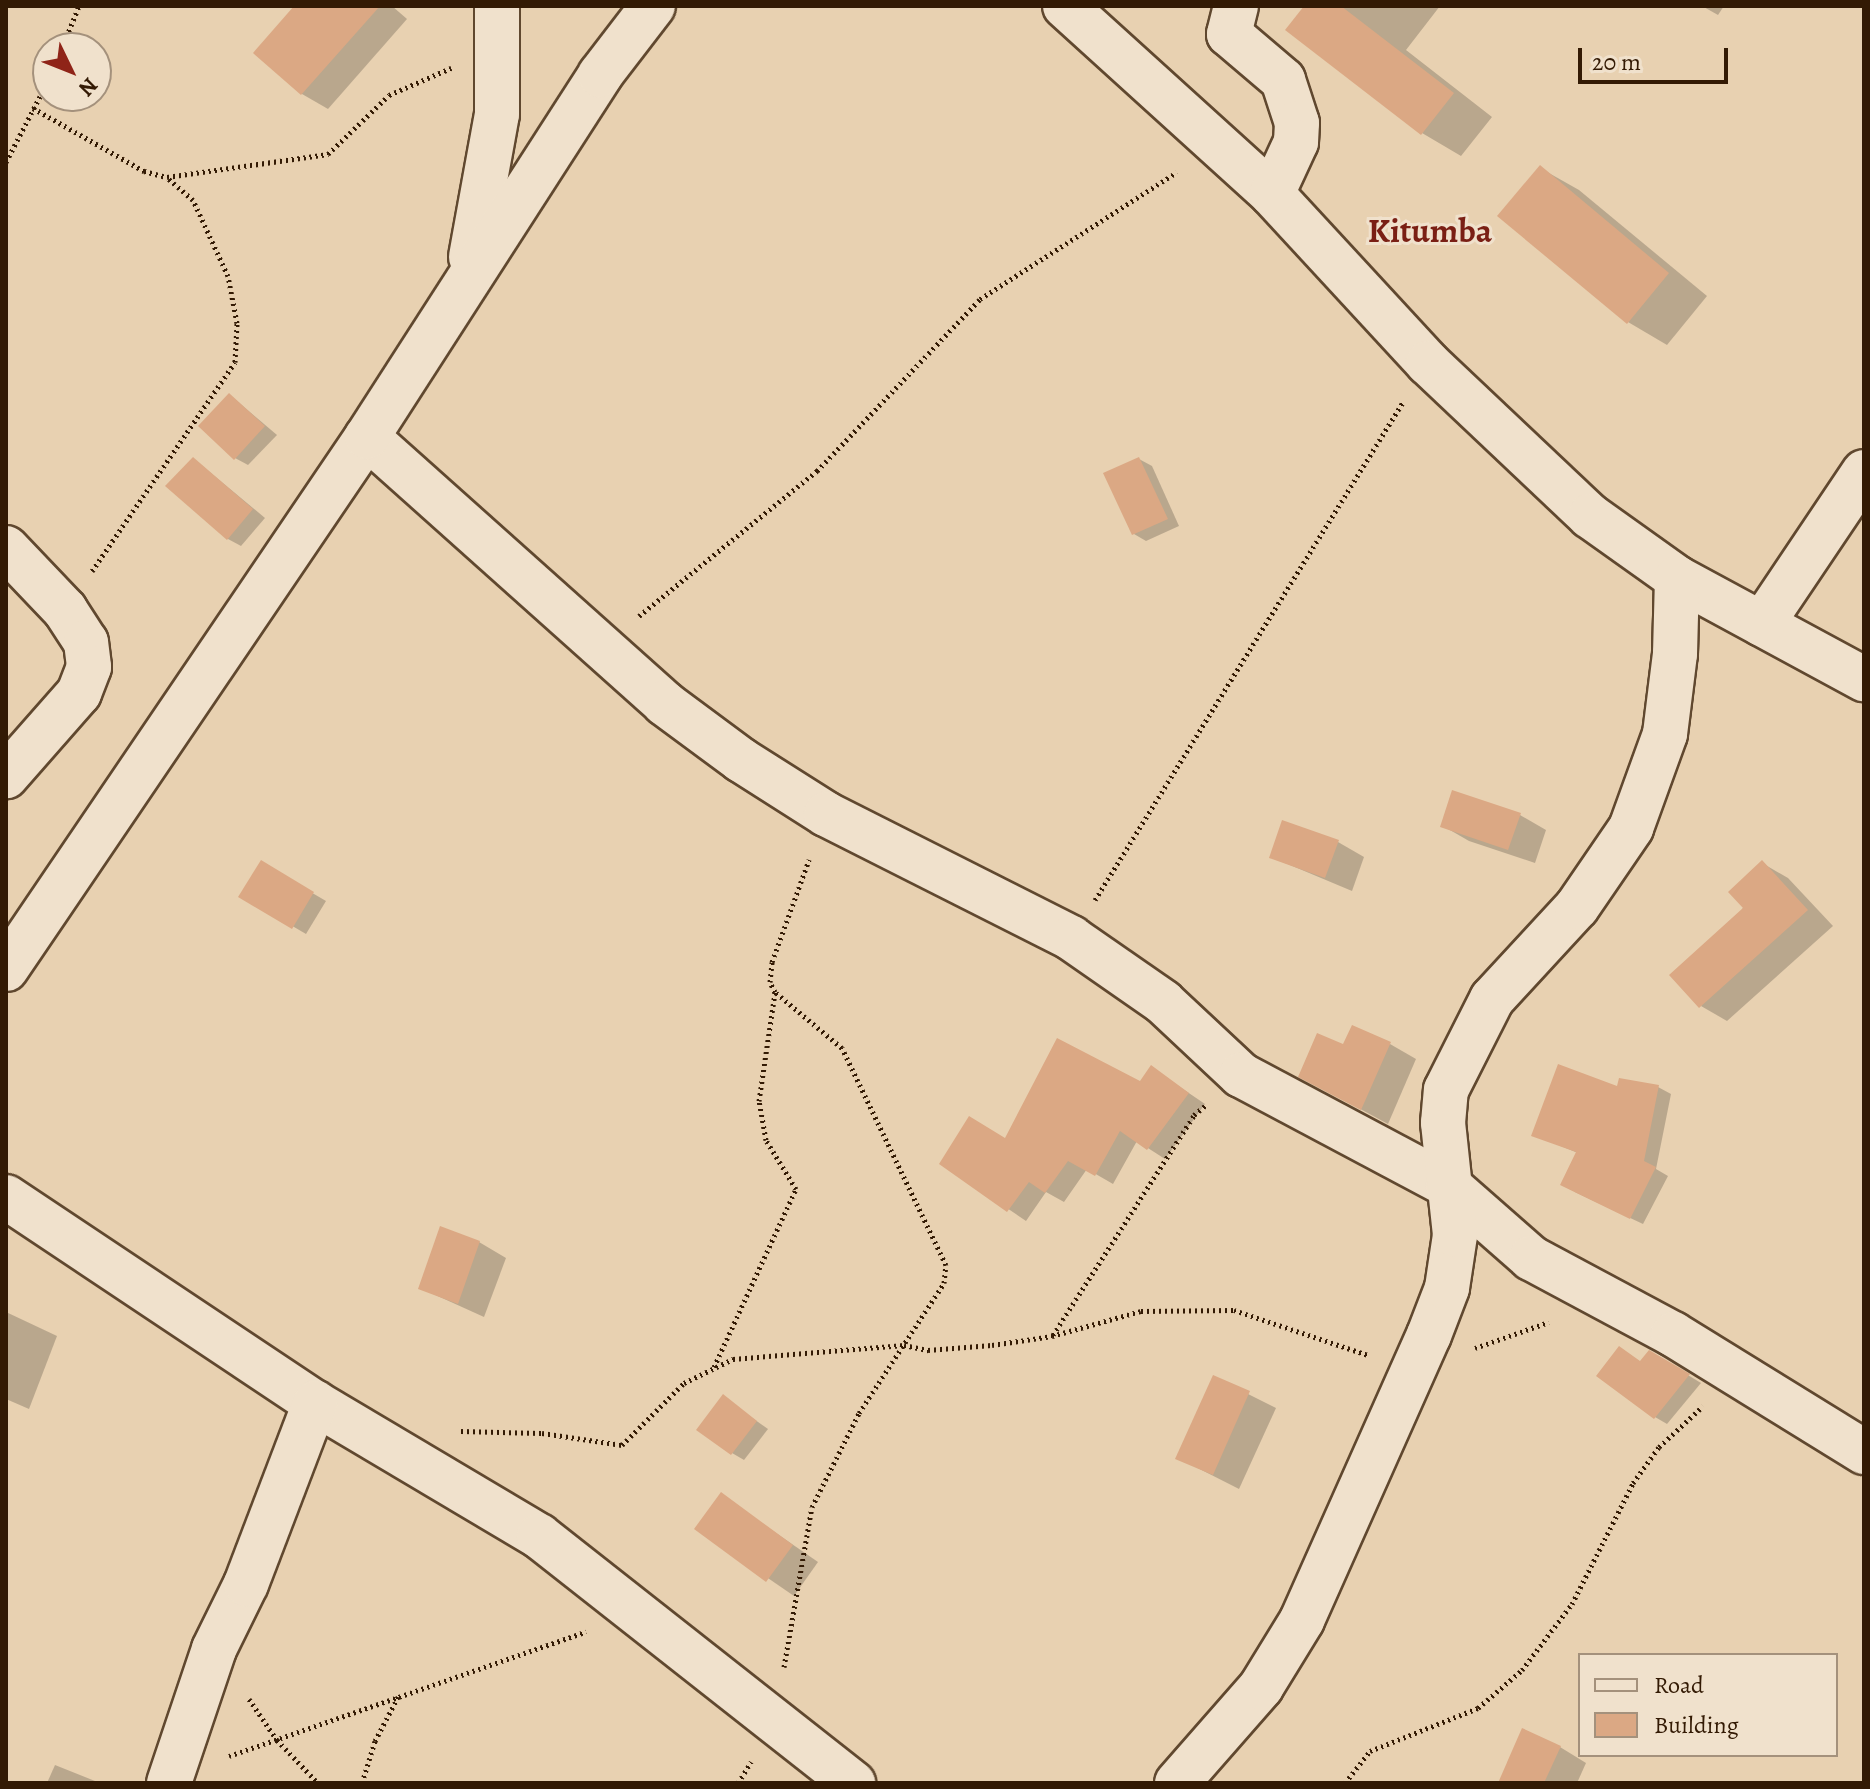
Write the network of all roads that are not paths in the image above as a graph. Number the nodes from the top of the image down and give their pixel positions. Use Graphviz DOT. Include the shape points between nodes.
graph roads {
  1 [pos="497,6"];
  2 [pos="653,6"];
  3 [pos="1065,6"];
  4 [pos="1236,6"];
  5 [pos="1272,194"];
  6 [pos="464,289"];
  7 [pos="367,437"];
  8 [pos="1864,472"];
  9 [pos="6,548"];
  10 [pos="1677,578"];
  11 [pos="1762,624"];
  12 [pos="1864,679"];
  13 [pos="6,776"];
  14 [pos="6,969"];
  15 [pos="1448,1185"];
  16 [pos="6,1197"];
  17 [pos="315,1403"];
  18 [pos="1864,1452"];
  19 [pos="169,1783"];
  20 [pos="853,1783"];
  21 [pos="1177,1783"];
  1 -- 6 [label="street" via="499,58 486,190"];
  2 -- 6 [label="street" via="600,75"];
  3 -- 5 [label="street"];
  4 -- 5 [label="street" via="1229,34 1283,80 1297,123 1296,142"];
  5 -- 10 [label="street" via="1428,363 1590,516"];
  6 -- 7 [label="street"];
  7 -- 14 [label="street"];
  7 -- 15 [label="street" via="600,647 728,750 826,814 1071,938 1163,1002 1241,1075"];
  8 -- 11 [label="street"];
  9 -- 13 [label="street" via="65,610 86,642 89,667 79,693"];
  10 -- 11 [label="street"];
  10 -- 15 [label="street" via="1665,734 1631,828 1577,907 1492,999 1462,1049 1446,1090"];
  11 -- 12 [label="street"];
  15 -- 18 [label="street" via="1531,1258 1738,1373"];
  15 -- 21 [label="street" via="1455,1235 1447,1288 1302,1620 1261,1687"];
  16 -- 17 [label="street"];
  17 -- 19 [label="street" via="246,1584 214,1649"];
  17 -- 20 [label="street" via="539,1536"];
}
